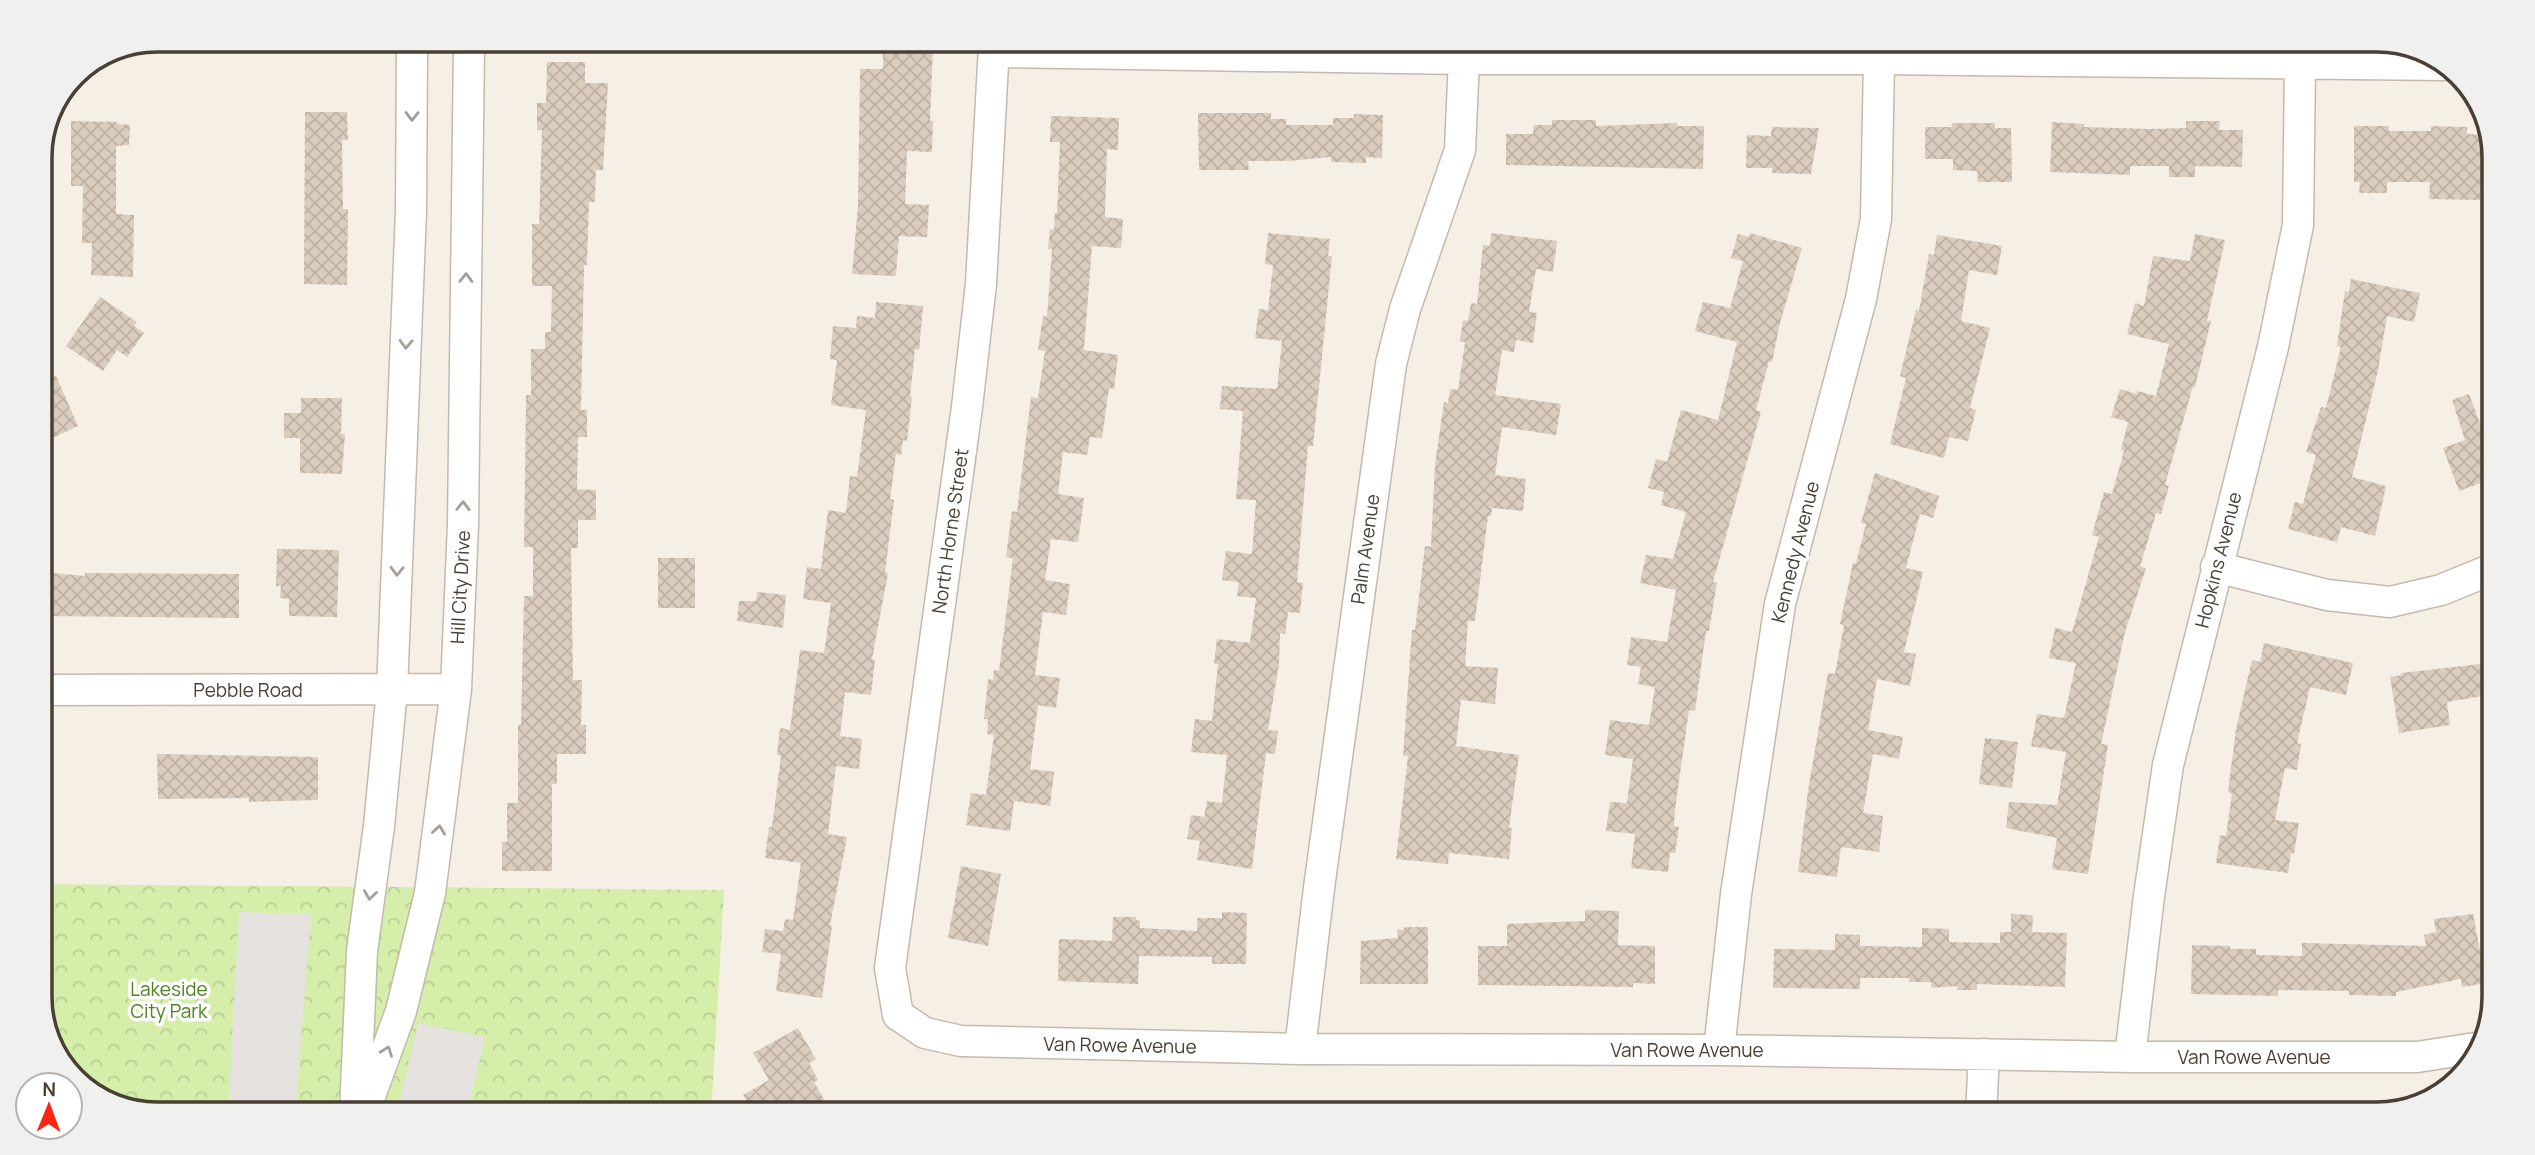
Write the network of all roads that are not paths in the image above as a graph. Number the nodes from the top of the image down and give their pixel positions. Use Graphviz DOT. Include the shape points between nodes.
graph roads {
  1 [pos="412,52"];
  2 [pos="470,52"];
  3 [pos="994,52"];
  4 [pos="1135,52"];
  5 [pos="1879,58"];
  6 [pos="1464,59"];
  7 [pos="2300,64"];
  8 [pos="2427,65"];
  9 [pos="2216,567"];
  10 [pos="2482,573"];
  11 [pos="456,689"];
  12 [pos="53,690"];
  13 [pos="392,690"];
  14 [pos="898,1015"];
  15 [pos="1300,1049"];
  16 [pos="2469,1049"];
  17 [pos="1719,1050"];
  18 [pos="1983,1054"];
  19 [pos="2130,1057"];
  20 [pos="356,1102"];
  21 [pos="368,1102"];
  22 [pos="1981,1102"];
  1 -- 13 [label="street, one-way" via="411,211"];
  11 -- 2 [label="street, Hill City Drive, one-way"];
  3 -- 14 [label="street, North Horne Street" via="981,284 890,968"];
  4 -- 6 [label="street"];
  5 -- 6 [label="street"];
  5 -- 7 [label="street"];
  5 -- 17 [label="street, Kennedy Avenue" via="1876,219 1861,299 1780,604 1736,894"];
  6 -- 15 [label="street, Palm Avenue" via="1460,150 1405,309 1391,364"];
  7 -- 8 [label="street"];
  7 -- 9 [label="street, Hopkins Avenue" via="2298,225 2273,347"];
  9 -- 10 [label="street" via="2327,595 2390,602 2441,590"];
  9 -- 19 [label="street, Hopkins Avenue" via="2168,765"];
  11 -- 13 [label="street, Pebble Road"];
  21 -- 11 [label="street, Hill City Drive, one-way" via="401,1011 430,893"];
  12 -- 13 [label="street, Pebble Road"];
  13 -- 20 [label="street, one-way" via="362,951"];
  14 -- 15 [label="street, Van Rowe Avenue" via="925,1033 961,1041"];
  15 -- 17 [label="street, Van Rowe Avenue"];
  16 -- 19 [label="street, Van Rowe Avenue" via="2417,1057"];
  17 -- 18 [label="street, Van Rowe Avenue"];
  18 -- 19 [label="street, Van Rowe Avenue"];
  18 -- 22 [label="street"];
}
